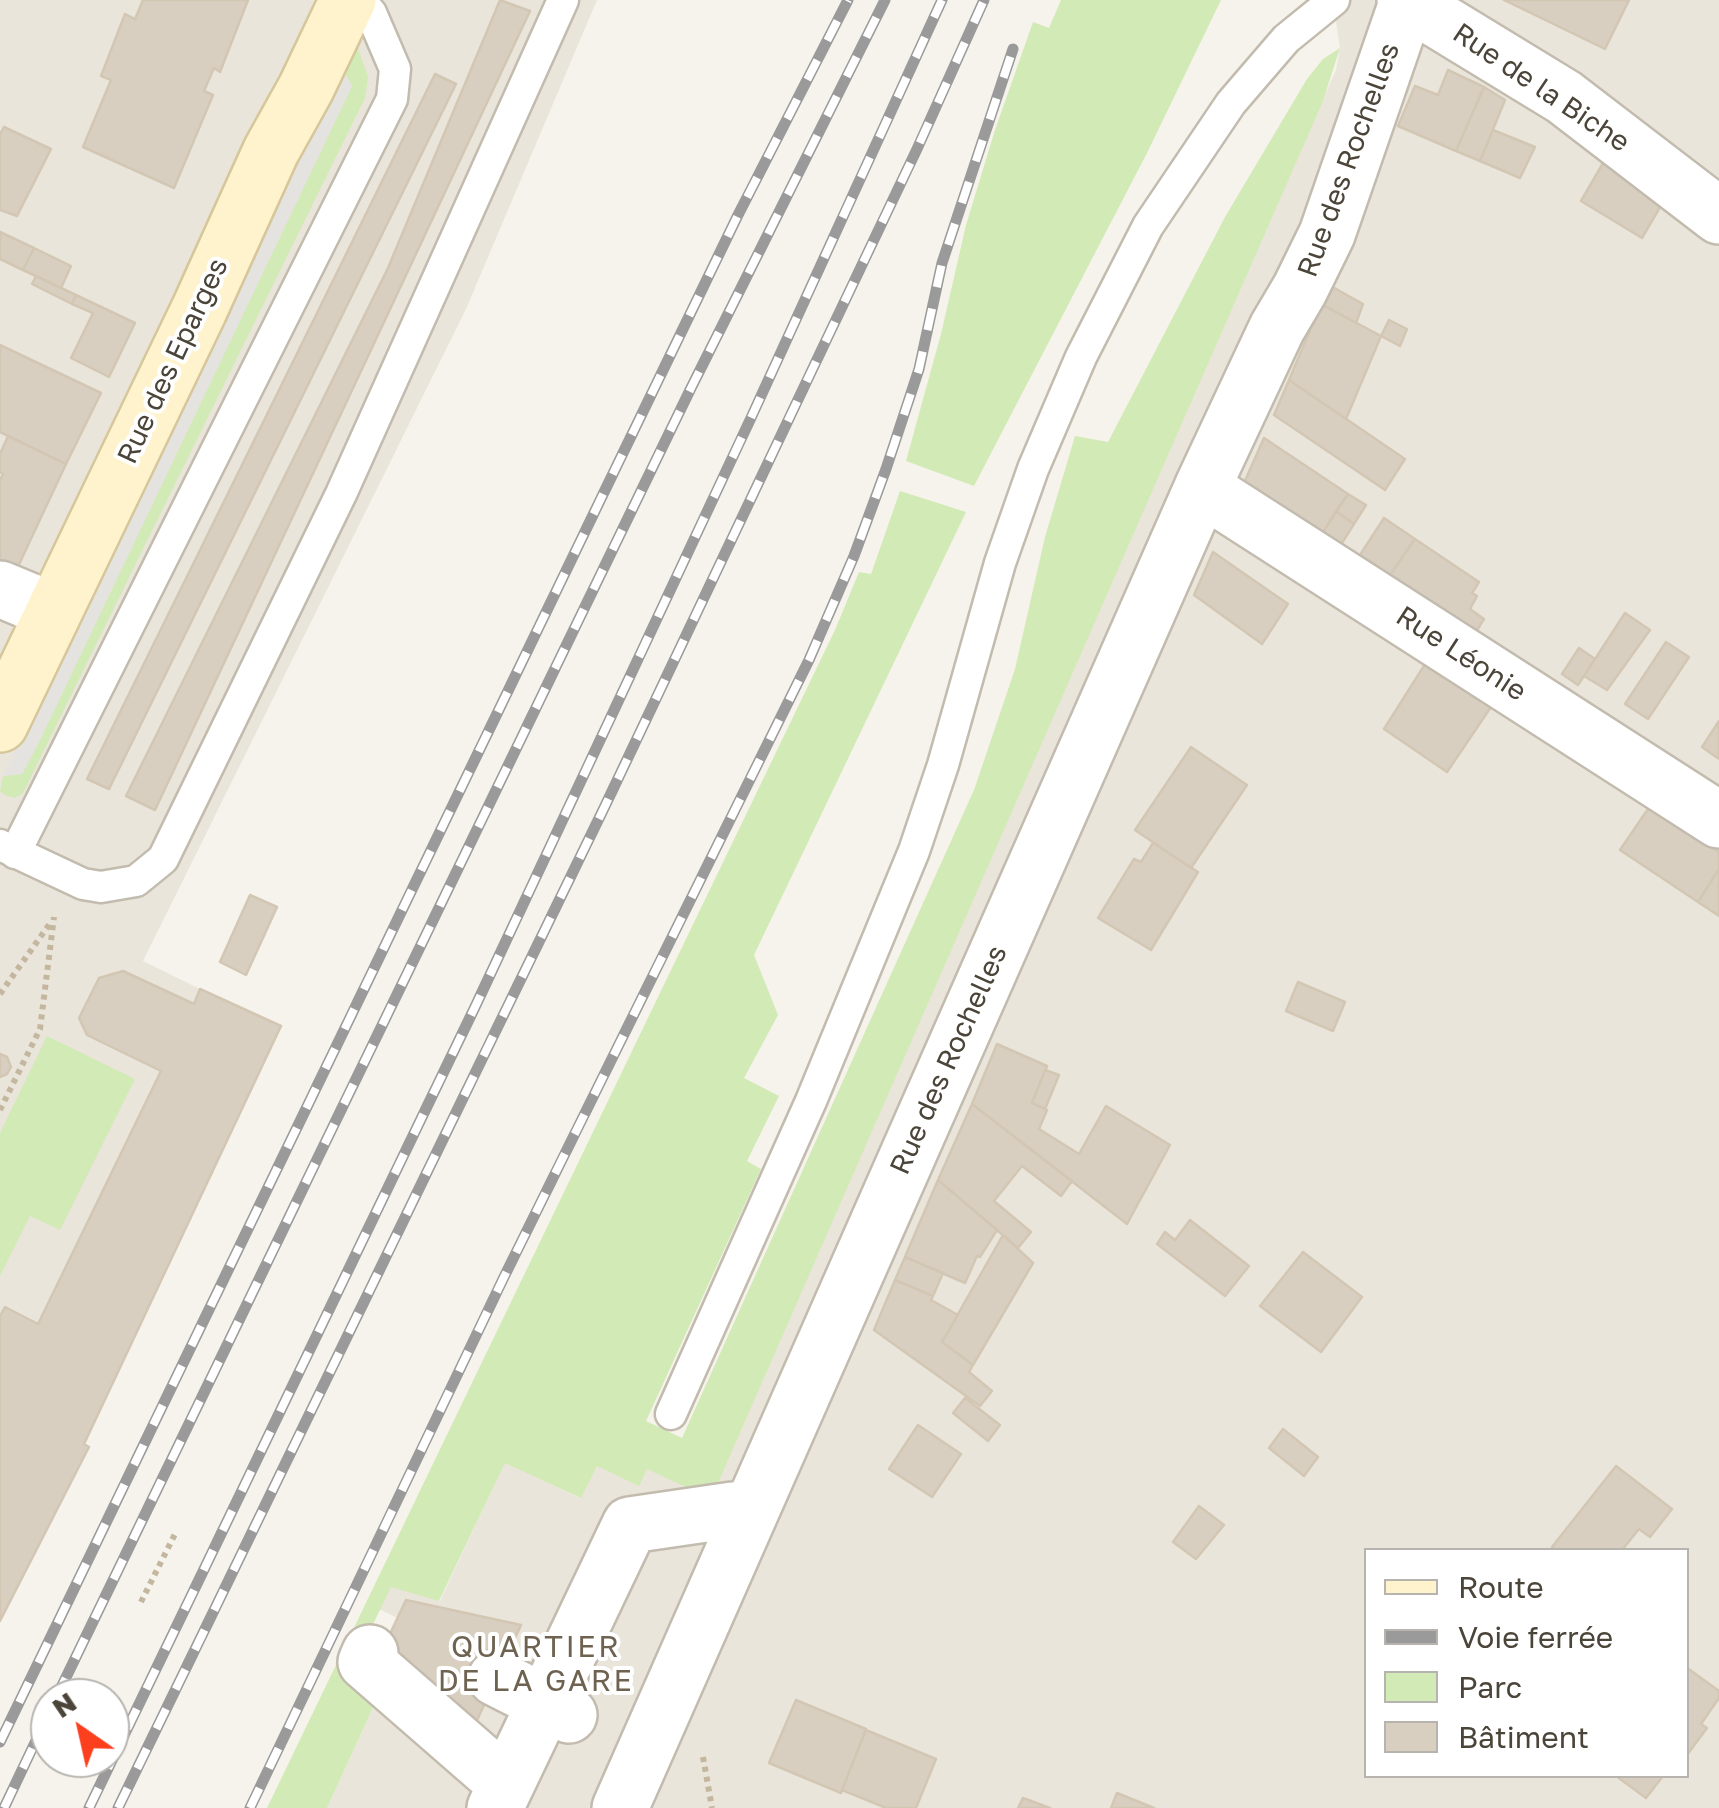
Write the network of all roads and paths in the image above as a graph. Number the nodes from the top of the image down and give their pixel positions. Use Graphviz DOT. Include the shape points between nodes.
graph roads {
  1 [pos="310,0"];
  2 [pos="348,0"];
  3 [pos="360,0"];
  4 [pos="563,0"];
  5 [pos="1334,0"];
  6 [pos="1401,0"];
  7 [pos="271,151"];
  8 [pos="1719,216"];
  9 [pos="1202,488"];
  10 [pos="0,589"];
  11 [pos="53,611"];
  12 [pos="0,724"];
  13 [pos="1719,820"];
  14 [pos="7,849"];
  15 [pos="0,994"];
  16 [pos="0,1110"];
  17 [pos="670,1414"];
  18 [pos="733,1510"];
  19 [pos="176,1532"];
  20 [pos="141,1602"];
  21 [pos="370,1653"];
  22 [pos="496,1678"];
  23 [pos="570,1716"];
  24 [pos="501,1796"];
  25 [pos="620,1808"];
  1 -- 7 [label="main road"];
  2 -- 7 [label="main road, Rue des Eparges"];
  3 -- 14 [label="lane" via="395,68 392,99"];
  4 -- 14 [label="lane" via="341,494 163,858 136,881 101,887"];
  5 -- 17 [label="lane" via="1286,39 1231,103 1148,226 1081,357 1006,544 943,764 893,904"];
  6 -- 8 [label="street, Rue de la Biche" via="1564,97"];
  6 -- 9 [label="street, Rue des Rochelles" via="1327,234"];
  7 -- 11 [label="main road, Rue des Eparges"];
  9 -- 13 [label="street, Rue Léonie"];
  9 -- 25 [label="street, Rue des Rochelles"];
  10 -- 11 [label="street"];
  11 -- 12 [label="main road, Rue des Eparges"];
  15 -- 16 [label="path" via="54,917 40,1029"];
  18 -- 24 [label="street" via="630,1525"];
  19 -- 20 [label="path"];
  21 -- 24 [label="street" via="366,1662"];
  22 -- 23 [label="street"];
}
